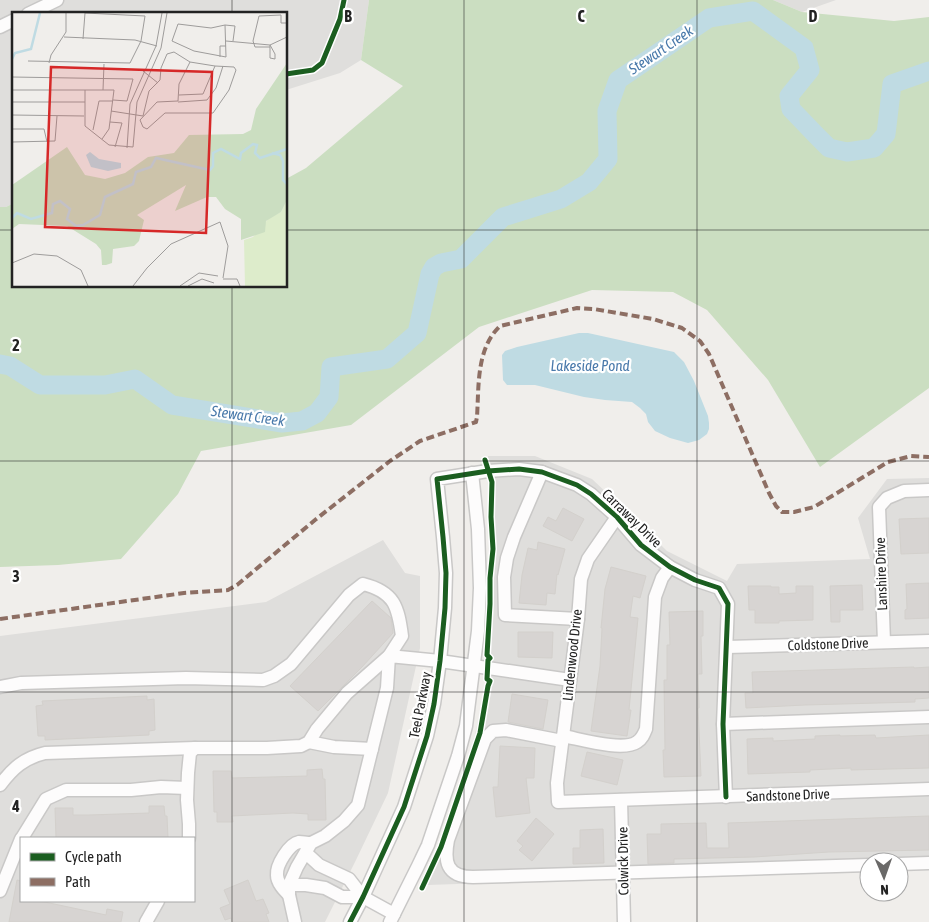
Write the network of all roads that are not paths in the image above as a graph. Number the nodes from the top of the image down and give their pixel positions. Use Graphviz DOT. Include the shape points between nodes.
graph roads {
  1 [pos="57,0"];
  2 [pos="32,12"];
  3 [pos="12,21"];
  4 [pos="0,27"];
  5 [pos="542,472"];
  6 [pos="472,473"];
  7 [pos="437,479"];
  8 [pos="929,490"];
  9 [pos="617,517"];
  10 [pos="670,567"];
  11 [pos="578,618"];
  12 [pos="929,640"];
  13 [pos="884,642"];
  14 [pos="727,647"];
  15 [pos="389,656"];
  16 [pos="440,661"];
  17 [pos="474,666"];
  18 [pos="570,680"];
  19 [pos="0,688"];
  20 [pos="929,717"];
  21 [pos="723,724"];
  22 [pos="562,739"];
  23 [pos="308,742"];
  24 [pos="195,748"];
  25 [pos="372,749"];
  26 [pos="0,785"];
  27 [pos="187,788"];
  28 [pos="929,789"];
  29 [pos="726,797"];
  30 [pos="621,800"];
  31 [pos="558,802"];
  32 [pos="23,837"];
  33 [pos="189,837"];
  34 [pos="20,844"];
  35 [pos="308,848"];
  36 [pos="929,863"];
  37 [pos="909,864"];
  38 [pos="859,865"];
  39 [pos="623,873"];
  40 [pos="289,890"];
  41 [pos="0,891"];
  42 [pos="363,897"];
  43 [pos="157,902"];
  44 [pos="392,918"];
  45 [pos="146,922"];
  46 [pos="295,922"];
  47 [pos="350,922"];
  48 [pos="624,922"];
  1 -- 2 [label="street"];
  3 -- 4 [label="street"];
  5 -- 6 [label="street, Carraway Drive" via="519,469"];
  5 -- 9 [label="street, Carraway Drive" via="577,485"];
  5 -- 11 [label="street" via="507,558 505,615"];
  6 -- 7 [label="street, Carraway Drive"];
  6 -- 17 [label="street" via="480,588"];
  7 -- 16 [label="street, Teel Parkway" via="446,573"];
  8 -- 13 [label="street, Lanshire Drive" via="904,491 887,498 879,507"];
  9 -- 10 [label="street, Carraway Drive" via="641,545"];
  9 -- 11 [label="street, Lindenwood Drive" via="588,559 581,579"];
  10 -- 14 [label="street, Carraway Drive" via="719,588 728,604"];
  10 -- 22 [label="street" via="655,597 646,729 642,738 628,746"];
  11 -- 18 [label="street, Lindenwood Drive"];
  12 -- 13 [label="street, Coldstone Drive"];
  13 -- 14 [label="street, Coldstone Drive"];
  14 -- 21 [label="street, Carraway Drive"];
  15 -- 16 [label="street"];
  15 -- 19 [label="street" via="402,636 400,615 388,596 363,584 349,595 291,664 263,680 186,678 21,683"];
  15 -- 23 [label="street" via="347,693"];
  15 -- 25 [label="street" via="387,688"];
  16 -- 17 [label="street"];
  16 -- 42 [label="street, Teel Parkway" via="427,736 415,774"];
  17 -- 18 [label="street"];
  17 -- 44 [label="street" via="466,726 458,756 428,845"];
  18 -- 22 [label="street, Lindenwood Drive"];
  20 -- 21 [label="street"];
  21 -- 29 [label="street, Carraway Drive"];
  22 -- 31 [label="street, Lindenwood Drive"];
  22 -- 39 [label="street" via="493,730 485,739 448,840 446,863 463,877"];
  23 -- 24 [label="street" via="300,746 267,748"];
  23 -- 25 [label="street"];
  24 -- 26 [label="street" via="45,753 21,763"];
  24 -- 27 [label="street" via="190,752"];
  25 -- 35 [label="street" via="358,806 344,822"];
  27 -- 32 [label="street" via="66,790 46,799"];
  27 -- 33 [label="street"];
  28 -- 29 [label="street, Sandstone Drive"];
  29 -- 30 [label="street, Sandstone Drive"];
  30 -- 31 [label="street, Sandstone Drive"];
  30 -- 39 [label="street, Colwick Drive"];
  34 -- 41 [label="street"];
  35 -- 40 [label="street"];
  35 -- 40 [label="street" via="298,842 281,859 277,875 281,887"];
  35 -- 42 [label="street" via="319,865 349,879"];
  36 -- 37 [label="street"];
  38 -- 39 [label="street"];
  39 -- 48 [label="street, Colwick Drive"];
  40 -- 42 [label="street" via="306,885 325,888 342,897"];
  40 -- 46 [label="street"];
  42 -- 44 [label="street"];
  42 -- 47 [label="street, Teel Parkway"];
  43 -- 45 [label="street"];
}
